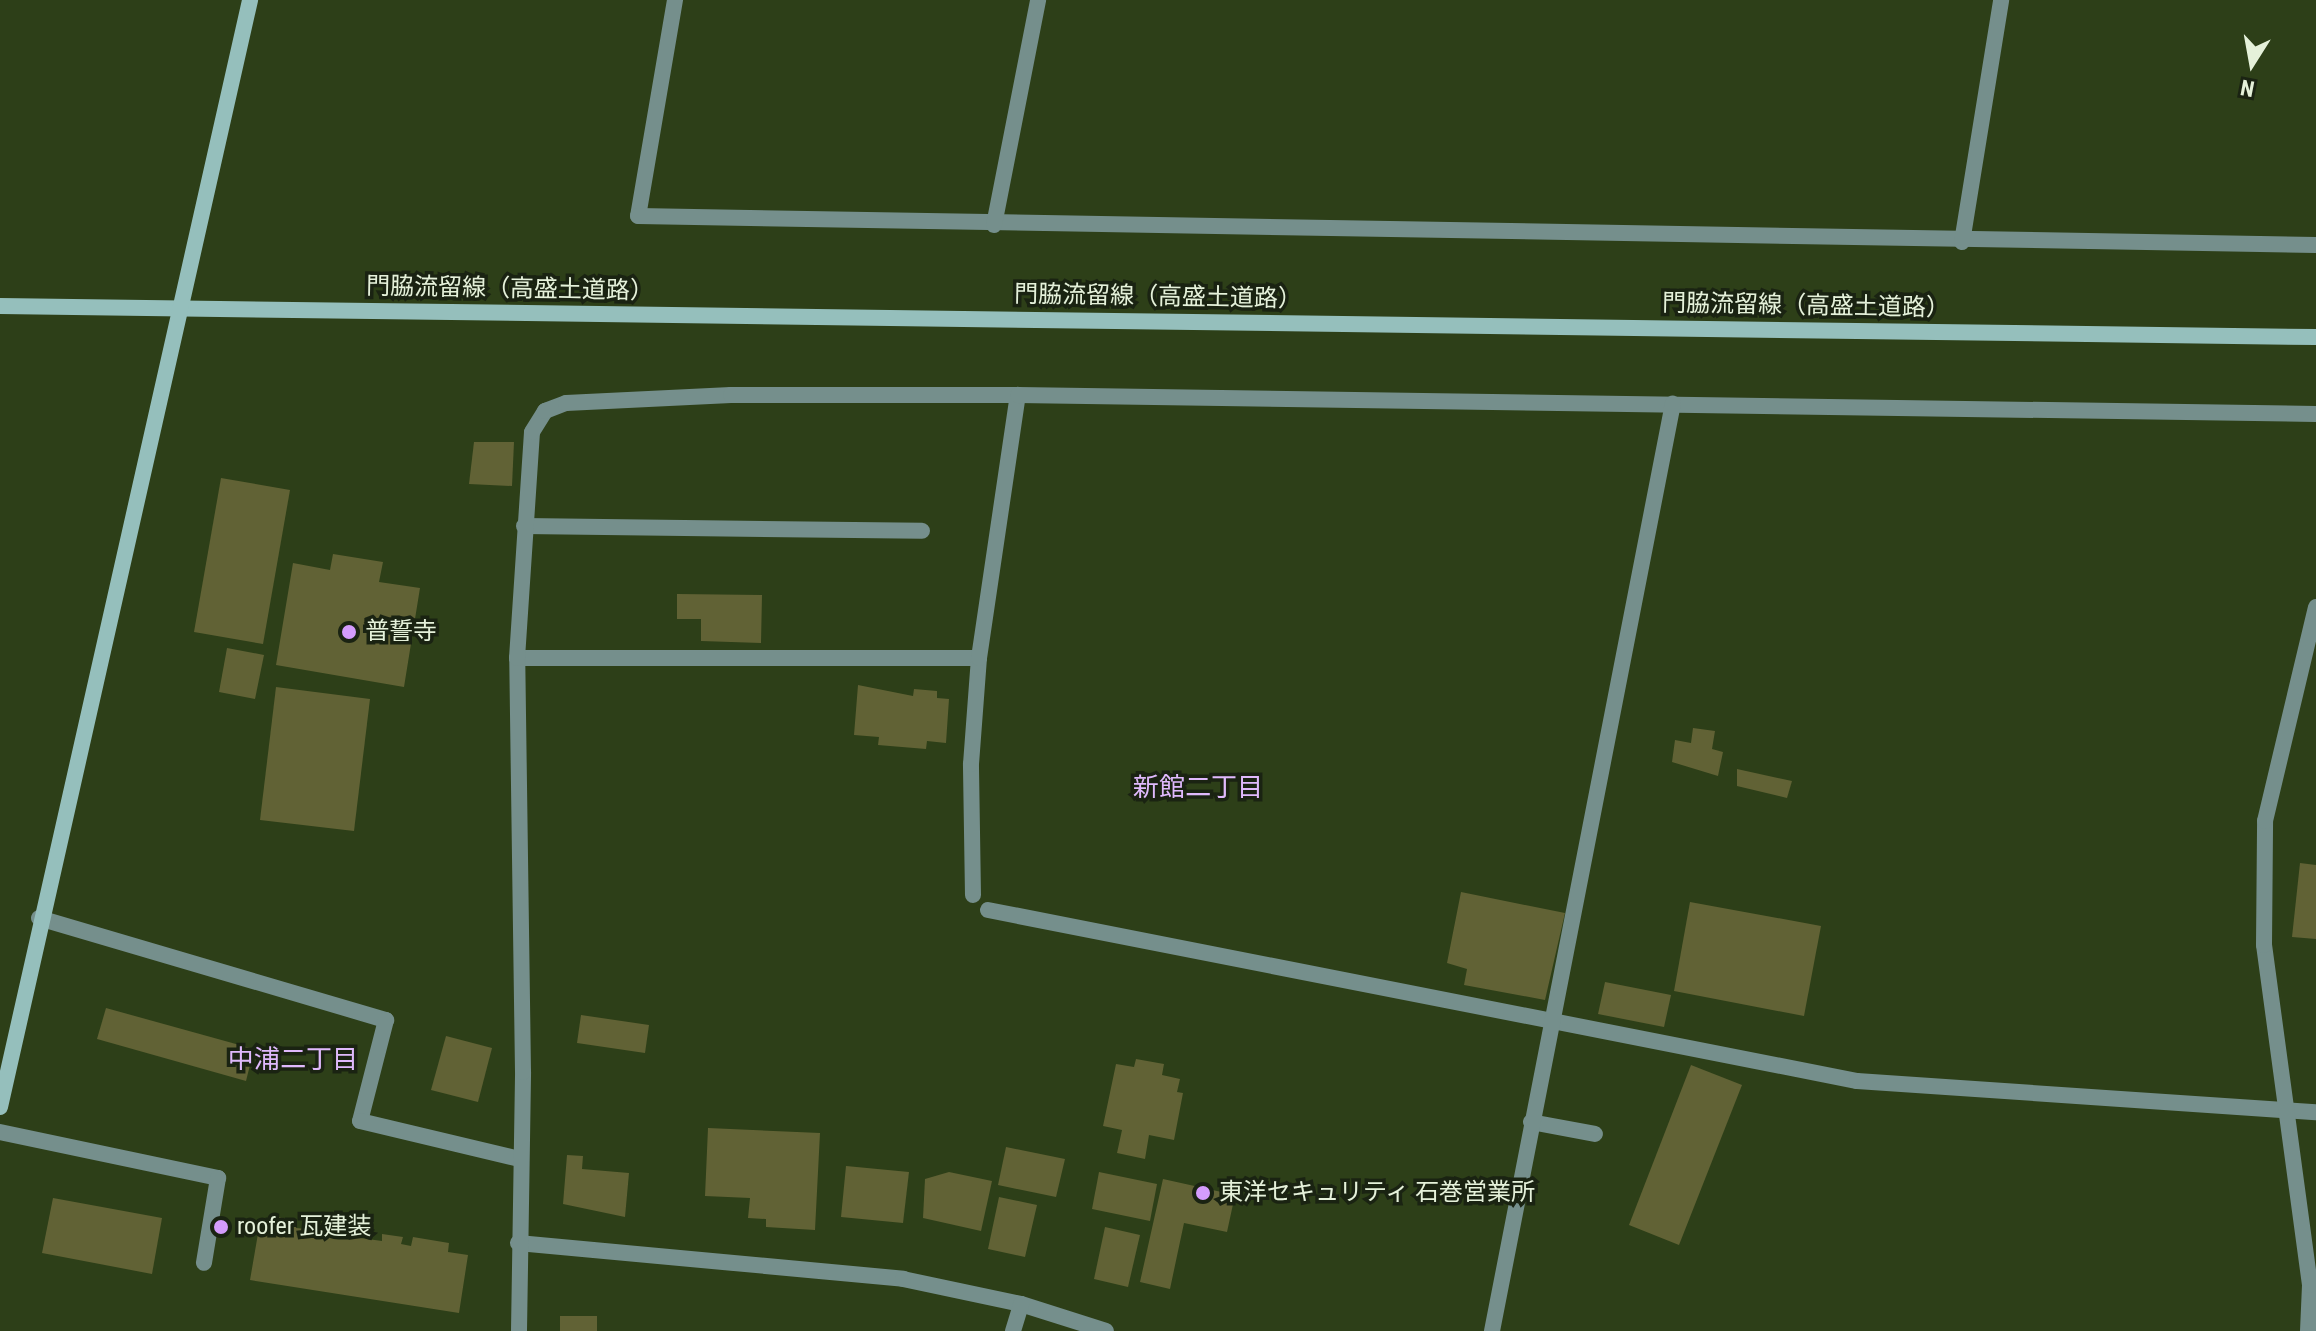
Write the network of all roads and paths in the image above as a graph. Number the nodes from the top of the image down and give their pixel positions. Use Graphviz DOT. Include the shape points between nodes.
graph roads {
  1 [pos="250,0"];
  2 [pos="675,0"];
  3 [pos="1038,0"];
  4 [pos="2001,0"];
  5 [pos="994,225"];
  6 [pos="1962,242"];
  7 [pos="2316,245"];
  8 [pos="0,306"];
  9 [pos="177,308"];
  10 [pos="2316,337"];
  11 [pos="1018,395"];
  12 [pos="1673,403"];
  13 [pos="2316,414"];
  14 [pos="524,526"];
  15 [pos="922,531"];
  16 [pos="2316,607"];
  17 [pos="517,658"];
  18 [pos="979,658"];
  19 [pos="973,895"];
  20 [pos="988,910"];
  21 [pos="39,918"];
  22 [pos="1551,1024"];
  23 [pos="0,1107"];
  24 [pos="2285,1110"];
  25 [pos="2316,1112"];
  26 [pos="1531,1122"];
  27 [pos="0,1132"];
  28 [pos="1595,1134"];
  29 [pos="520,1159"];
  30 [pos="518,1243"];
  31 [pos="204,1263"];
  32 [pos="1021,1304"];
  33 [pos="519,1331"];
  34 [pos="1013,1331"];
  35 [pos="1106,1331"];
  36 [pos="1492,1331"];
  37 [pos="2308,1331"];
  1 -- 9 [label="main road"];
  2 -- 5 [label="street" via="638,216"];
  3 -- 5 [label="street"];
  4 -- 6 [label="street"];
  5 -- 6 [label="street"];
  6 -- 7 [label="street"];
  8 -- 9 [label="main road, 門脇流留線（高盛土道路）"];
  9 -- 10 [label="main road, 門脇流留線（高盛土道路）"];
  9 -- 21 [label="main road"];
  11 -- 12 [label="street"];
  11 -- 14 [label="street" via="731,395 566,403 545,411 532,432"];
  11 -- 18 [label="street"];
  12 -- 13 [label="street"];
  12 -- 22 [label="street"];
  14 -- 15 [label="street"];
  14 -- 17 [label="street"];
  16 -- 24 [label="street" via="2265,821 2264,945"];
  17 -- 18 [label="street"];
  17 -- 29 [label="street"];
  18 -- 19 [label="street" via="971,764"];
  20 -- 22 [label="street"];
  21 -- 23 [label="main road"];
  21 -- 29 [label="street" via="386,1020 360,1121"];
  22 -- 24 [label="street" via="1857,1081"];
  22 -- 26 [label="street"];
  24 -- 25 [label="street"];
  24 -- 37 [label="street" via="2310,1285"];
  26 -- 28 [label="street"];
  26 -- 36 [label="street"];
  27 -- 31 [label="street" via="218,1178"];
  29 -- 30 [label="street"];
  30 -- 32 [label="street" via="903,1279"];
  30 -- 33 [label="street"];
  32 -- 34 [label="street"];
  32 -- 35 [label="street"];
}
